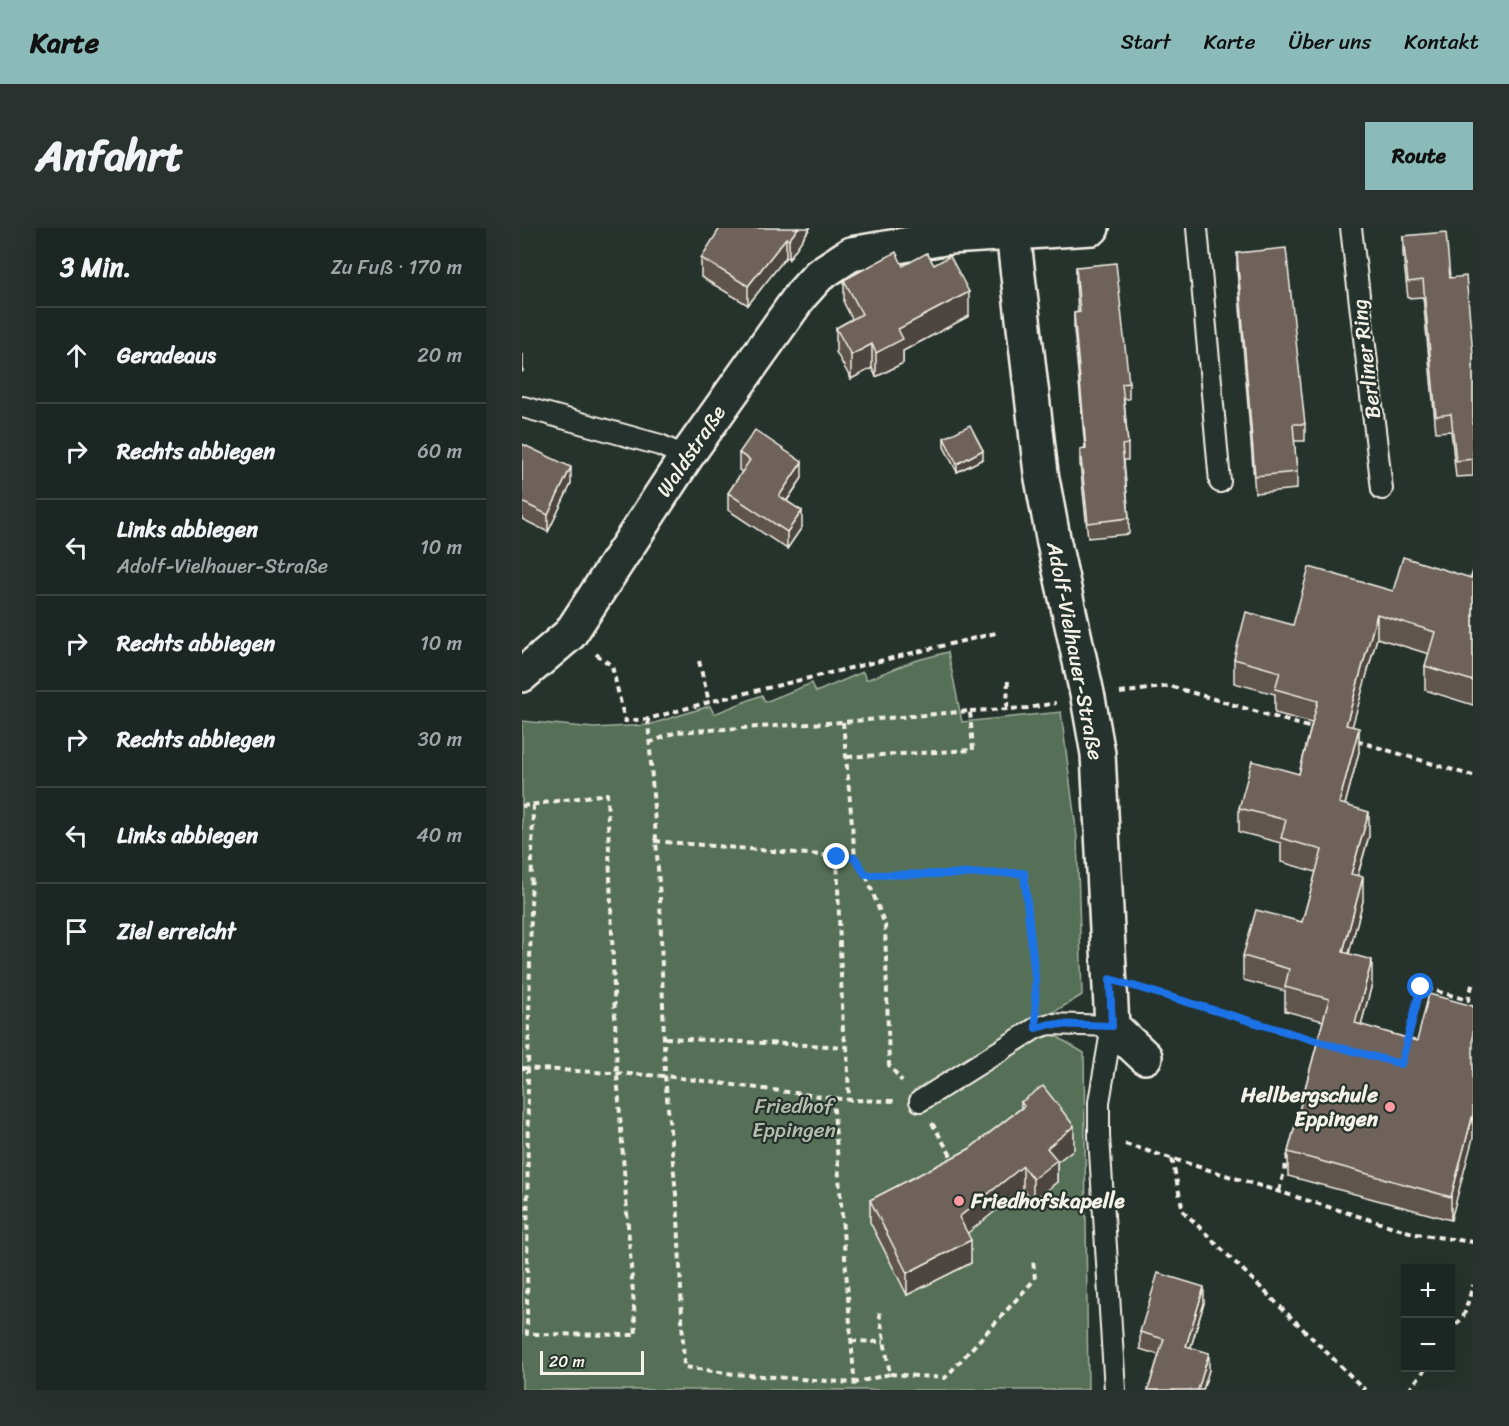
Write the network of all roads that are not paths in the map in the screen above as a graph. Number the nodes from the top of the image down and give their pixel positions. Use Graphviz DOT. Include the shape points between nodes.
graph roads {
  1 [pos="1092,228"];
  2 [pos="1197,228"];
  3 [pos="1351,228"];
  4 [pos="946,233"];
  5 [pos="1013,233"];
  6 [pos="852,241"];
  7 [pos="523,407"];
  8 [pos="686,457"];
  9 [pos="1220,482"];
  10 [pos="1382,489"];
  11 [pos="522,675"];
  12 [pos="1112,1026"];
  13 [pos="1145,1057"];
  14 [pos="920,1101"];
  15 [pos="1115,1390"];
  1 -- 5 [label="street"];
  2 -- 9 [label="lane"];
  3 -- 10 [label="lane, Berliner Ring"];
  4 -- 5 [label="street"];
  4 -- 6 [label="street"];
  5 -- 12 [label="street, Adolf-Vielhauer-Straße" via="1041,473 1098,754"];
  6 -- 8 [label="street, Waldstraße" via="801,295"];
  7 -- 8 [label="lane" via="660,445"];
  8 -- 11 [label="street, Waldstraße" via="570,634"];
  12 -- 13 [label="street"];
  12 -- 14 [label="lane" via="1050,1024 1036,1028"];
  12 -- 15 [label="lane" via="1099,1102 1099,1136"];
}
